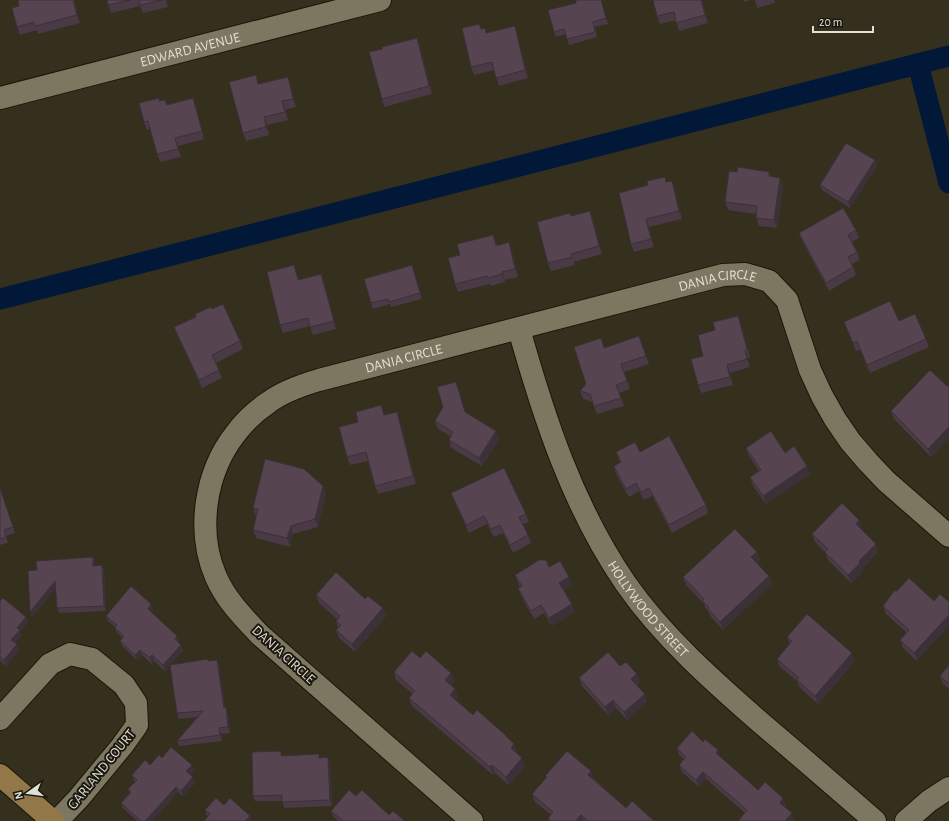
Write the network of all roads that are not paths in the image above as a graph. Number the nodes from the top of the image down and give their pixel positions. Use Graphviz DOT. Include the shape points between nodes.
graph roads {
  1 [pos="380,0"];
  2 [pos="314,8"];
  3 [pos="0,98"];
  4 [pos="519,329"];
  5 [pos="949,536"];
  6 [pos="0,719"];
  7 [pos="0,775"];
  8 [pos="949,788"];
  9 [pos="52,821"];
  10 [pos="57,821"];
  11 [pos="472,821"];
  12 [pos="874,821"];
  13 [pos="906,821"];
  1 -- 2 [label="street, EDWARD AVENUE"];
  2 -- 3 [label="street, EDWARD AVENUE"];
  4 -- 5 [label="street, DANIA CIRCLE" via="723,275 745,274 769,281 787,300 810,370 850,441 886,481"];
  4 -- 11 [label="street, DANIA CIRCLE" via="319,380 294,388 270,401 246,421 224,451 214,471 206,503 209,557 223,590 241,615 266,640"];
  4 -- 12 [label="street, HOLLYWOOD STREET" via="549,429 570,481 596,534 626,584 675,642 710,678"];
  6 -- 10 [label="street, GARLAND COURT" via="50,664 70,654 92,659 124,685 136,703 137,725 84,792"];
  7 -- 9 [label="main road"];
  8 -- 13 [label="street"];
}
